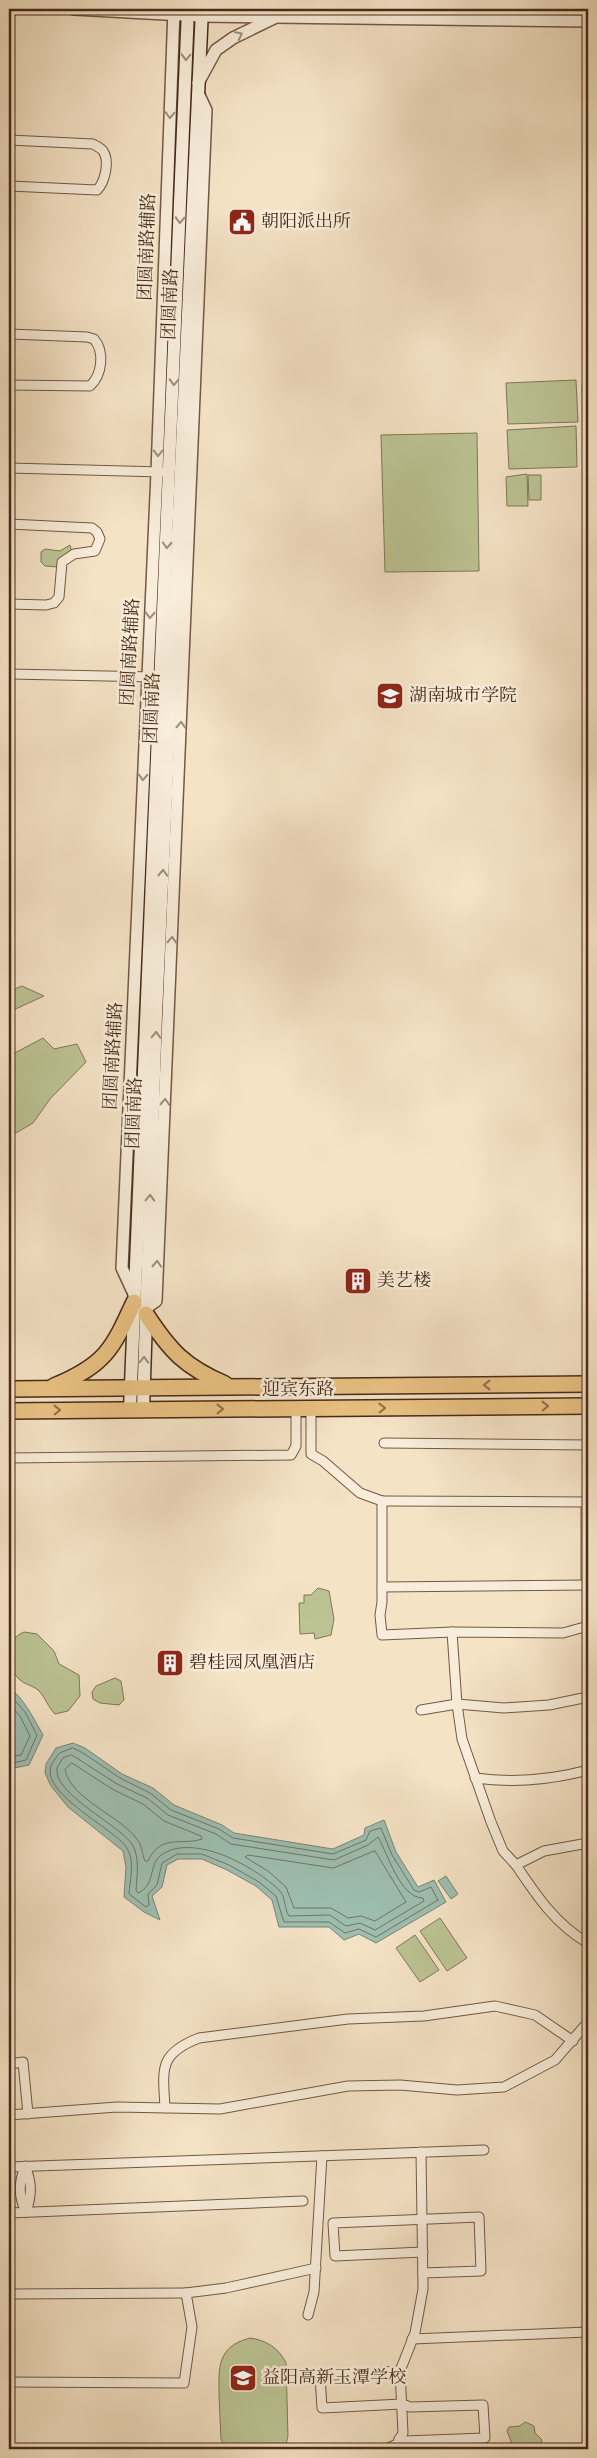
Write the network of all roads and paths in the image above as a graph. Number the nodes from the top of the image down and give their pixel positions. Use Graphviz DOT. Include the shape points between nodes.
graph roads {
  1 [pos="74,9"];
  2 [pos="258,9"];
  3 [pos="174,11"];
  4 [pos="188,12"];
  5 [pos="202,12"];
  6 [pos="276,17"];
  7 [pos="588,21"];
  8 [pos="197,87"];
  9 [pos="9,140"];
  10 [pos="9,186"];
  11 [pos="9,334"];
  12 [pos="9,385"];
  13 [pos="9,468"];
  14 [pos="157,472"];
  15 [pos="170,472"];
  16 [pos="9,483"];
  17 [pos="9,524"];
  18 [pos="9,604"];
  19 [pos="9,674"];
  20 [pos="154,677"];
  21 [pos="140,1304"];
  22 [pos="588,1384"];
  23 [pos="231,1387"];
  24 [pos="137,1388"];
  25 [pos="9,1389"];
  26 [pos="48,1389"];
  27 [pos="588,1406"];
  28 [pos="137,1409"];
  29 [pos="303,1409"];
  30 [pos="9,1411"];
  31 [pos="384,1443"];
  32 [pos="588,1444"];
  33 [pos="9,1458"];
  34 [pos="382,1501"];
  35 [pos="587,1502"];
  36 [pos="587,1585"];
  37 [pos="382,1587"];
  38 [pos="588,1626"];
  39 [pos="452,1632"];
  40 [pos="588,1697"];
  41 [pos="457,1704"];
  42 [pos="422,1710"];
  43 [pos="588,1770"];
  44 [pos="475,1778"];
  45 [pos="588,1843"];
  46 [pos="516,1866"];
  47 [pos="588,1943"];
  48 [pos="588,2022"];
  49 [pos="573,2041"];
  50 [pos="9,2064"];
  51 [pos="165,2108"];
  52 [pos="28,2114"];
  53 [pos="9,2116"];
  54 [pos="484,2150"];
  55 [pos="421,2152"];
  56 [pos="322,2156"];
  57 [pos="25,2166"];
  58 [pos="9,2167"];
  59 [pos="303,2201"];
  60 [pos="26,2212"];
  61 [pos="9,2213"];
  62 [pos="422,2219"];
  63 [pos="423,2252"];
  64 [pos="316,2268"];
  65 [pos="423,2273"];
  66 [pos="186,2293"];
  67 [pos="9,2294"];
  68 [pos="308,2315"];
  69 [pos="588,2332"];
  70 [pos="412,2339"];
  71 [pos="400,2371"];
  72 [pos="9,2382"];
  73 [pos="402,2404"];
  74 [pos="399,2439"];
  75 [pos="386,2449"];
  1 -- 3 [label="street"];
  2 -- 6 [label="street"];
  3 -- 4 [label="street"];
  3 -- 14 [label="street, 团圆南路辅路, one-way"];
  4 -- 5 [label="street"];
  4 -- 15 [label="main road, 团圆南路, one-way"];
  5 -- 6 [label="street"];
  5 -- 8 [label="main road, 团圆南路"];
  6 -- 7 [label="street"];
  8 -- 6 [label="street, one-way" via="216,50"];
  21 -- 8 [label="main road, 团圆南路, one-way" via="182,472"];
  9 -- 10 [label="street" via="93,144 103,150 105,178 97,190"];
  11 -- 12 [label="street" via="94,339 100,350 100,375 90,386"];
  13 -- 14 [label="street"];
  13 -- 16 [label="street"];
  14 -- 15 [label="street"];
  14 -- 20 [label="street, 团圆南路辅路, one-way"];
  15 -- 20 [label="main road, 团圆南路, one-way"];
  17 -- 18 [label="street" via="92,528 100,539 95,551 74,554 62,562 58,597 54,603"];
  19 -- 20 [label="street"];
  20 -- 21 [label="main road, 团圆南路, one-way"];
  21 -- 23 [label="highway" via="177,1356 200,1373"];
  24 -- 21 [label="main road, 团圆南路, one-way"];
  21 -- 24 [label="main road, 团圆南路"];
  21 -- 26 [label="highway" via="103,1358 78,1376"];
  22 -- 23 [label="highway, 迎宾东路, one-way"];
  23 -- 24 [label="highway, 迎宾东路"];
  24 -- 26 [label="highway, 迎宾东路"];
  24 -- 28 [label="main road, 团圆南路"];
  25 -- 26 [label="highway, 迎宾东路"];
  29 -- 27 [label="highway, 迎宾东路, one-way"];
  28 -- 29 [label="highway, 迎宾东路, one-way"];
  30 -- 28 [label="highway, 迎宾东路, one-way"];
  29 -- 33 [label="street" via="296,1446 291,1455"];
  29 -- 34 [label="street" via="311,1454 360,1493"];
  31 -- 32 [label="street"];
  34 -- 35 [label="street"];
  34 -- 37 [label="street"];
  35 -- 36 [label="street"];
  36 -- 37 [label="street"];
  37 -- 39 [label="street" via="382,1635"];
  38 -- 39 [label="street" via="563,1633"];
  39 -- 41 [label="street"];
  40 -- 41 [label="street" via="549,1705 504,1708"];
  41 -- 42 [label="street"];
  41 -- 44 [label="street" via="462,1739"];
  43 -- 44 [label="street" via="560,1777 503,1782"];
  44 -- 46 [label="street" via="503,1851"];
  45 -- 46 [label="street" via="544,1851"];
  46 -- 47 [label="street" via="542,1904 573,1935"];
  48 -- 49 [label="street"];
  49 -- 51 [label="street" via="555,2060 504,2087 457,2090 400,2085 348,2086 220,2109"];
  49 -- 51 [label="street" via="535,2015 495,2006 424,2016 348,2019 199,2038 179,2046 168,2057 164,2074"];
  50 -- 52 [label="street" via="23,2062"];
  51 -- 52 [label="street" via="117,2107"];
  52 -- 53 [label="street"];
  54 -- 55 [label="street"];
  55 -- 56 [label="street"];
  55 -- 62 [label="street"];
  56 -- 57 [label="street"];
  56 -- 64 [label="street"];
  57 -- 58 [label="street"];
  57 -- 60 [label="street" via="20,2178 20,2201"];
  59 -- 60 [label="street"];
  60 -- 61 [label="street"];
  62 -- 63 [label="street"];
  62 -- 63 [label="street" via="333,2223 335,2256"];
  62 -- 65 [label="street" via="479,2217 481,2271"];
  63 -- 65 [label="street"];
  64 -- 66 [label="street" via="226,2288"];
  64 -- 68 [label="street"];
  65 -- 70 [label="street" via="423,2289"];
  66 -- 67 [label="street"];
  66 -- 72 [label="street" via="192,2326 184,2383"];
  69 -- 70 [label="street"];
  70 -- 71 [label="street"];
  71 -- 73 [label="street"];
  71 -- 73 [label="street" via="320,2376 322,2408"];
  73 -- 74 [label="street" via="403,2433"];
  73 -- 74 [label="street" via="410,2408 483,2405 485,2438"];
  74 -- 75 [label="street" via="397,2444"];
}
